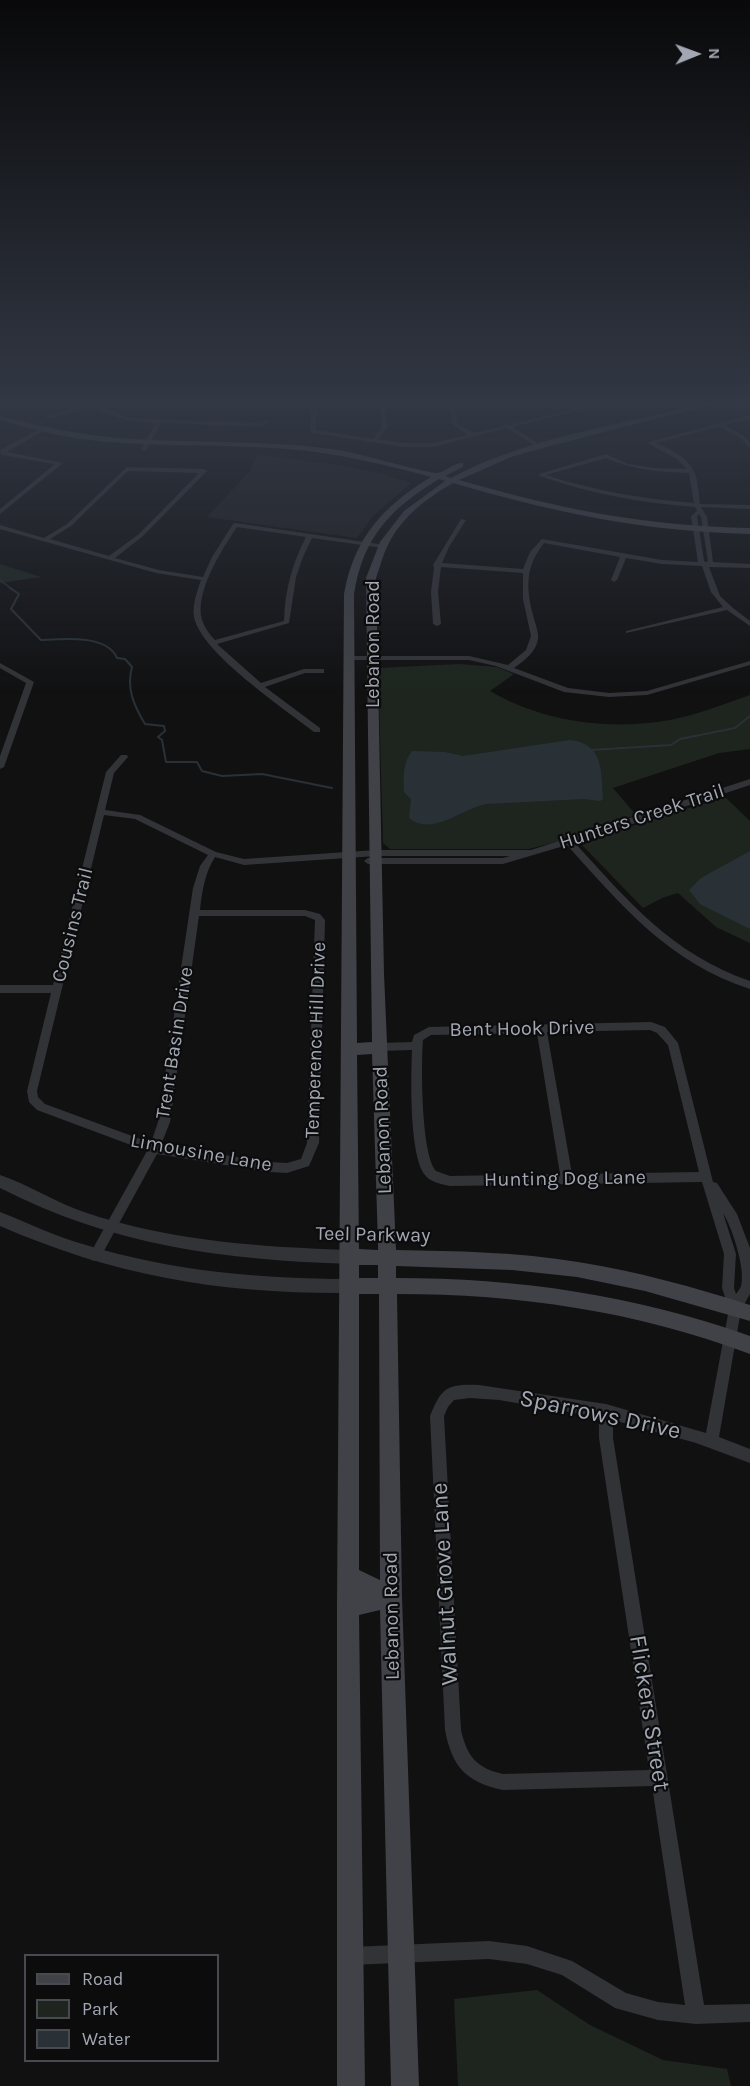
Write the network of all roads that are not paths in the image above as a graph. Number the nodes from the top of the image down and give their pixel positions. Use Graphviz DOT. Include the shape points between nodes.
graph roads {
  1 [pos="14,500"];
  2 [pos="95,500"];
  3 [pos="175,500"];
  4 [pos="403,500"];
  5 [pos="423,500"];
  6 [pos="498,500"];
  7 [pos="527,500"];
  8 [pos="640,500"];
  9 [pos="696,500"];
  10 [pos="750,507"];
  11 [pos="697,509"];
  12 [pos="0,512"];
  13 [pos="463,520"];
  14 [pos="0,527"];
  15 [pos="750,531"];
  16 [pos="701,534"];
  17 [pos="310,536"];
  18 [pos="750,539"];
  19 [pos="45,540"];
  20 [pos="363,543"];
  21 [pos="383,546"];
  22 [pos="623,557"];
  23 [pos="111,558"];
  24 [pos="436,565"];
  25 [pos="706,566"];
  26 [pos="750,566"];
  27 [pos="524,571"];
  28 [pos="205,579"];
  29 [pos="614,580"];
  30 [pos="728,608"];
  31 [pos="437,624"];
  32 [pos="750,624"];
  33 [pos="628,632"];
  34 [pos="213,643"];
  35 [pos="350,661"];
  36 [pos="372,661"];
  37 [pos="750,663"];
  38 [pos="0,665"];
  39 [pos="510,668"];
  40 [pos="321,671"];
  41 [pos="261,686"];
  42 [pos="317,730"];
  43 [pos="124,757"];
  44 [pos="0,766"];
  45 [pos="750,782"];
  46 [pos="101,812"];
  47 [pos="569,842"];
  48 [pos="213,854"];
  49 [pos="350,857"];
  50 [pos="376,858"];
  51 [pos="195,913"];
  52 [pos="750,986"];
  53 [pos="0,989"];
  54 [pos="57,989"];
  55 [pos="541,1028"];
  56 [pos="417,1046"];
  57 [pos="380,1047"];
  58 [pos="349,1050"];
  59 [pos="33,1099"];
  60 [pos="154,1149"];
  61 [pos="305,1163"];
  62 [pos="706,1177"];
  63 [pos="567,1179"];
  64 [pos="0,1181"];
  65 [pos="0,1219"];
  66 [pos="113,1227"];
  67 [pos="95,1256"];
  68 [pos="350,1257"];
  69 [pos="387,1258"];
  70 [pos="350,1286"];
  71 [pos="388,1286"];
  72 [pos="742,1311"];
  73 [pos="729,1337"];
  74 [pos="750,1345"];
  75 [pos="447,1397"];
  76 [pos="606,1411"];
  77 [pos="711,1440"];
  78 [pos="750,1456"];
  79 [pos="348,1576"];
  80 [pos="391,1597"];
  81 [pos="348,1606"];
  82 [pos="659,1778"];
  83 [pos="402,1953"];
  84 [pos="350,1956"];
  85 [pos="750,2013"];
  86 [pos="696,2015"];
  87 [pos="351,2086"];
  88 [pos="405,2086"];
  1 -- 12 [label="street"];
  2 -- 19 [label="street" via="69,525"];
  3 -- 23 [label="street"];
  4 -- 20 [label="main road, Lebanon Road" via="388,512"];
  5 -- 21 [label="main road, Lebanon Road" via="407,513"];
  6 -- 16 [label="main road" via="571,521 632,531"];
  7 -- 16 [label="main road" via="573,513"];
  8 -- 11 [label="street"];
  9 -- 11 [label="street"];
  10 -- 11 [label="street"];
  11 -- 16 [label="street" via="694,516"];
  13 -- 24 [label="street"];
  14 -- 19 [label="street"];
  15 -- 16 [label="main road"];
  16 -- 18 [label="main road"];
  16 -- 25 [label="street" via="701,561"];
  17 -- 20 [label="street"];
  17 -- 28 [label="street" via="235,525"];
  17 -- 34 [label="street" via="290,580 287,622"];
  19 -- 23 [label="street"];
  20 -- 21 [label="street"];
  20 -- 35 [label="main road, Lebanon Road" via="349,582"];
  21 -- 36 [label="main road, Lebanon Road" via="370,588"];
  22 -- 25 [label="street"];
  22 -- 27 [label="street" via="542,542"];
  22 -- 29 [label="street"];
  23 -- 28 [label="street" via="181,577"];
  24 -- 27 [label="street"];
  24 -- 31 [label="street" via="433,586"];
  25 -- 26 [label="street"];
  25 -- 30 [label="street" via="714,593"];
  27 -- 39 [label="street" via="535,636 529,653"];
  28 -- 34 [label="street" via="197,616"];
  30 -- 32 [label="street"];
  30 -- 33 [label="street"];
  34 -- 41 [label="street"];
  35 -- 36 [label="street"];
  35 -- 49 [label="main road, Lebanon Road"];
  36 -- 39 [label="street" via="425,664 469,658"];
  36 -- 50 [label="main road, Lebanon Road"];
  37 -- 39 [label="street" via="647,693 609,695 567,690"];
  38 -- 44 [label="street" via="30,682"];
  40 -- 41 [label="street" via="304,671"];
  41 -- 42 [label="street"];
  43 -- 46 [label="street, Cousins Trail" via="110,772"];
  45 -- 47 [label="street, Hunters Creek Trail"];
  46 -- 48 [label="street, Hunters Creek Trail" via="138,817"];
  46 -- 54 [label="street, Cousins Trail"];
  47 -- 50 [label="street, Hunters Creek Trail" via="503,861"];
  47 -- 52 [label="street" via="652,930 687,957"];
  48 -- 49 [label="street, Hunters Creek Trail" via="244,862"];
  48 -- 51 [label="street, Trent Basin Drive" via="201,876"];
  49 -- 50 [label="street, Hunters Creek Trail"];
  49 -- 58 [label="main road, Lebanon Road"];
  50 -- 57 [label="main road, Lebanon Road"];
  51 -- 60 [label="street, Trent Basin Drive" via="167,1110"];
  51 -- 61 [label="street, Temperence Hill Drive" via="317,916 320,925 313,1143"];
  53 -- 54 [label="street"];
  54 -- 59 [label="street, Cousins Trail"];
  55 -- 56 [label="street, Bent Hook Drive" via="429,1030 418,1038"];
  55 -- 62 [label="street, Bent Hook Drive" via="651,1026 661,1030 673,1043"];
  55 -- 63 [label="street"];
  56 -- 57 [label="street"];
  56 -- 63 [label="street, Hunting Dog Lane" via="423,1160 428,1171 450,1181"];
  57 -- 58 [label="main road"];
  57 -- 69 [label="main road, Lebanon Road"];
  58 -- 68 [label="main road, Lebanon Road"];
  59 -- 60 [label="street, Limousine Lane" via="40,1107"];
  60 -- 61 [label="street, Limousine Lane" via="269,1167"];
  60 -- 66 [label="street, Trent Basin Drive"];
  62 -- 63 [label="street, Hunting Dog Lane"];
  62 -- 72 [label="street" via="730,1254 728,1288"];
  62 -- 72 [label="street" via="733,1218 745,1251 748,1285"];
  64 -- 66 [label="street, Teel Parkway" via="40,1201"];
  65 -- 67 [label="street"];
  66 -- 67 [label="street, Trent Basin Drive"];
  66 -- 68 [label="street, Teel Parkway" via="224,1250"];
  67 -- 70 [label="street" via="248,1285"];
  68 -- 69 [label="main road, Teel Parkway"];
  68 -- 70 [label="main road, Lebanon Road"];
  69 -- 71 [label="main road, Lebanon Road"];
  69 -- 72 [label="main road, Teel Parkway" via="514,1263 608,1274"];
  70 -- 71 [label="main road"];
  70 -- 79 [label="main road, Lebanon Road"];
  71 -- 73 [label="main road" via="460,1287 562,1296 651,1313"];
  71 -- 80 [label="main road, Lebanon Road"];
  72 -- 73 [label="street"];
  73 -- 74 [label="main road"];
  73 -- 77 [label="street"];
  75 -- 76 [label="street, Sparrows Drive" via="460,1391 484,1391"];
  75 -- 82 [label="street, Walnut Grove Lane" via="440,1408 437,1426 456,1745 470,1770 503,1782"];
  76 -- 77 [label="street, Sparrows Drive"];
  76 -- 82 [label="street, Flickers Street" via="606,1438"];
  77 -- 78 [label="street, Sparrows Drive"];
  79 -- 80 [label="main road"];
  79 -- 81 [label="main road, Lebanon Road"];
  80 -- 81 [label="main road"];
  80 -- 83 [label="main road, Lebanon Road"];
  81 -- 84 [label="main road, Lebanon Road"];
  82 -- 86 [label="street, Flickers Street"];
  83 -- 84 [label="street"];
  83 -- 86 [label="street" via="489,1950 527,1955 566,1966 622,2001 658,2011"];
  83 -- 88 [label="main road, Lebanon Road"];
  84 -- 87 [label="main road, Lebanon Road"];
  85 -- 86 [label="street"];
}
